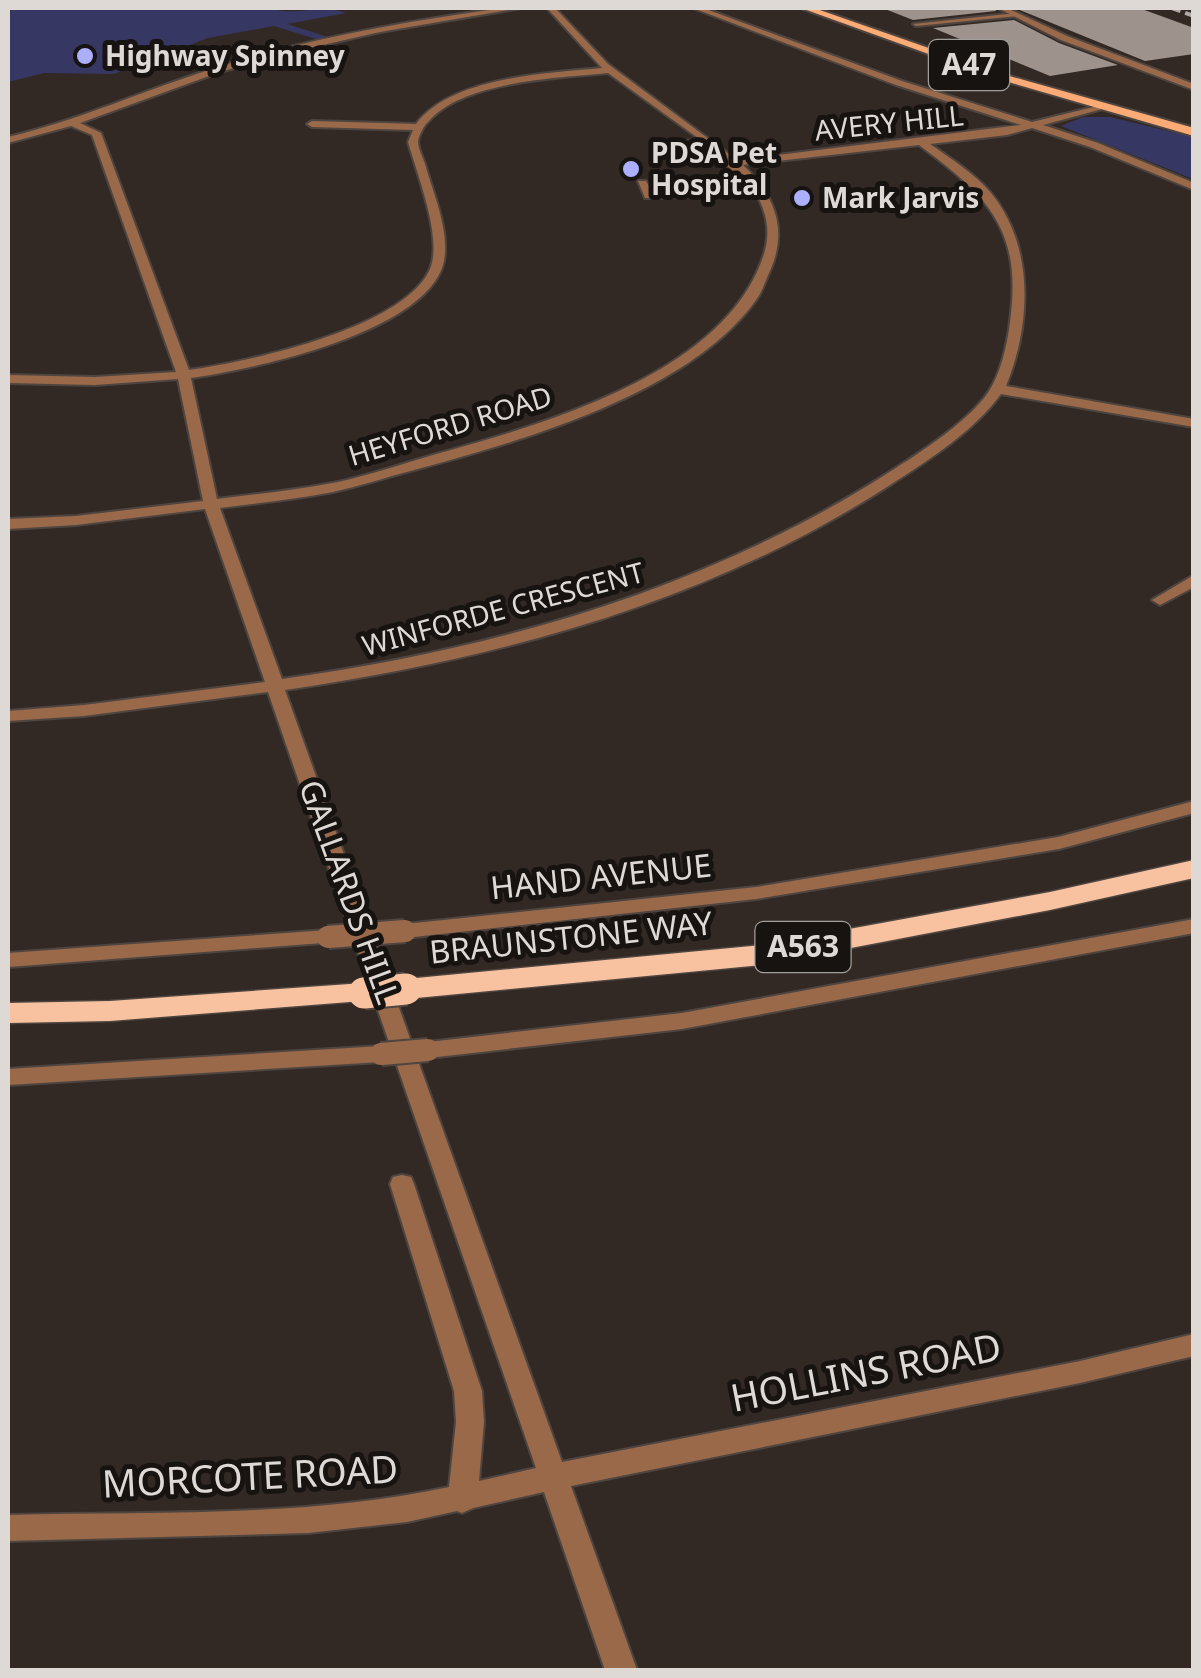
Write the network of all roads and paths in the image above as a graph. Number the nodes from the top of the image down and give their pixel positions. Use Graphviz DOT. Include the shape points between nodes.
graph roads {
  1 [pos="517,8"];
  2 [pos="551,8"];
  3 [pos="697,8"];
  4 [pos="806,8"];
  5 [pos="956,8"];
  6 [pos="983,8"];
  7 [pos="1002,8"];
  8 [pos="1016,15"];
  9 [pos="916,24"];
  10 [pos="610,70"];
  11 [pos="1194,87"];
  12 [pos="1103,106"];
  13 [pos="74,124"];
  14 [pos="312,124"];
  15 [pos="1034,126"];
  16 [pos="415,127"];
  17 [pos="1194,132"];
  18 [pos="8,140"];
  19 [pos="704,140"];
  20 [pos="920,142"];
  21 [pos="674,144"];
  22 [pos="736,163"];
  23 [pos="642,183"];
  24 [pos="1194,187"];
  25 [pos="761,192"];
  26 [pos="184,376"];
  27 [pos="8,379"];
  28 [pos="998,390"];
  29 [pos="1194,423"];
  30 [pos="212,504"];
  31 [pos="8,524"];
  32 [pos="1194,580"];
  33 [pos="1160,600"];
  34 [pos="274,686"];
  35 [pos="8,716"];
  36 [pos="1194,807"];
  37 [pos="1194,869"];
  38 [pos="1194,926"];
  39 [pos="8,960"];
  40 [pos="8,1013"];
  41 [pos="8,1077"];
  42 [pos="402,1184"];
  43 [pos="1194,1345"];
  44 [pos="553,1478"];
  45 [pos="462,1500"];
  46 [pos="8,1528"];
  47 [pos="621,1670"];
  1 -- 13 [label="street" via="411,22 244,62"];
  2 -- 10 [label="street, HEYFORD ROAD"];
  3 -- 15 [label="street"];
  4 -- 12 [label="main road, A47"];
  5 -- 6 [label="lane"];
  7 -- 8 [label="street"];
  8 -- 9 [label="lane"];
  8 -- 11 [label="street"];
  10 -- 16 [label="street" via="483,89 429,112"];
  10 -- 19 [label="street, HEYFORD ROAD"];
  12 -- 15 [label="street, AVERY HILL"];
  12 -- 17 [label="main road, A47"];
  13 -- 18 [label="street"];
  13 -- 26 [label="street, GALLARDS HILL" via="96,133"];
  14 -- 16 [label="street"];
  15 -- 20 [label="street, AVERY HILL"];
  15 -- 24 [label="street"];
  16 -- 26 [label="street" via="440,251 435,273 420,292 352,332"];
  19 -- 21 [label="lane"];
  19 -- 22 [label="street, HEYFORD ROAD"];
  20 -- 22 [label="street, AVERY HILL"];
  20 -- 28 [label="street" via="986,195 1014,247 1018,318"];
  22 -- 25 [label="street, HEYFORD ROAD"];
  23 -- 25 [label="street" via="649,196"];
  25 -- 30 [label="street, HEYFORD ROAD" via="775,240 762,282 734,318 660,372 514,438 326,489"];
  26 -- 27 [label="street"];
  26 -- 30 [label="street, GALLARDS HILL"];
  28 -- 29 [label="street"];
  28 -- 34 [label="street, WINFORDE CRESCENT" via="938,445 856,504 778,546 624,606 342,678"];
  30 -- 31 [label="street, HEYFORD ROAD"];
  30 -- 34 [label="street, GALLARDS HILL"];
  32 -- 33 [label="street"];
  34 -- 35 [label="street, WINFORDE CRESCENT"];
  34 -- 44 [label="street, GALLARDS HILL"];
  36 -- 39 [label="street, HAND AVENUE, bridge" via="1059,843 756,893 405,931"];
  37 -- 40 [label="highway, BRAUNSTONE WAY / A563, bridge" via="762,954 364,993"];
  38 -- 41 [label="street, bridge" via="682,1020 381,1054"];
  42 -- 45 [label="street" via="468,1390"];
  43 -- 44 [label="street, HOLLINS ROAD"];
  44 -- 45 [label="street, MORCOTE ROAD"];
  44 -- 47 [label="street, GALLARDS HILL"];
  45 -- 46 [label="street, MORCOTE ROAD" via="308,1520"];
}
